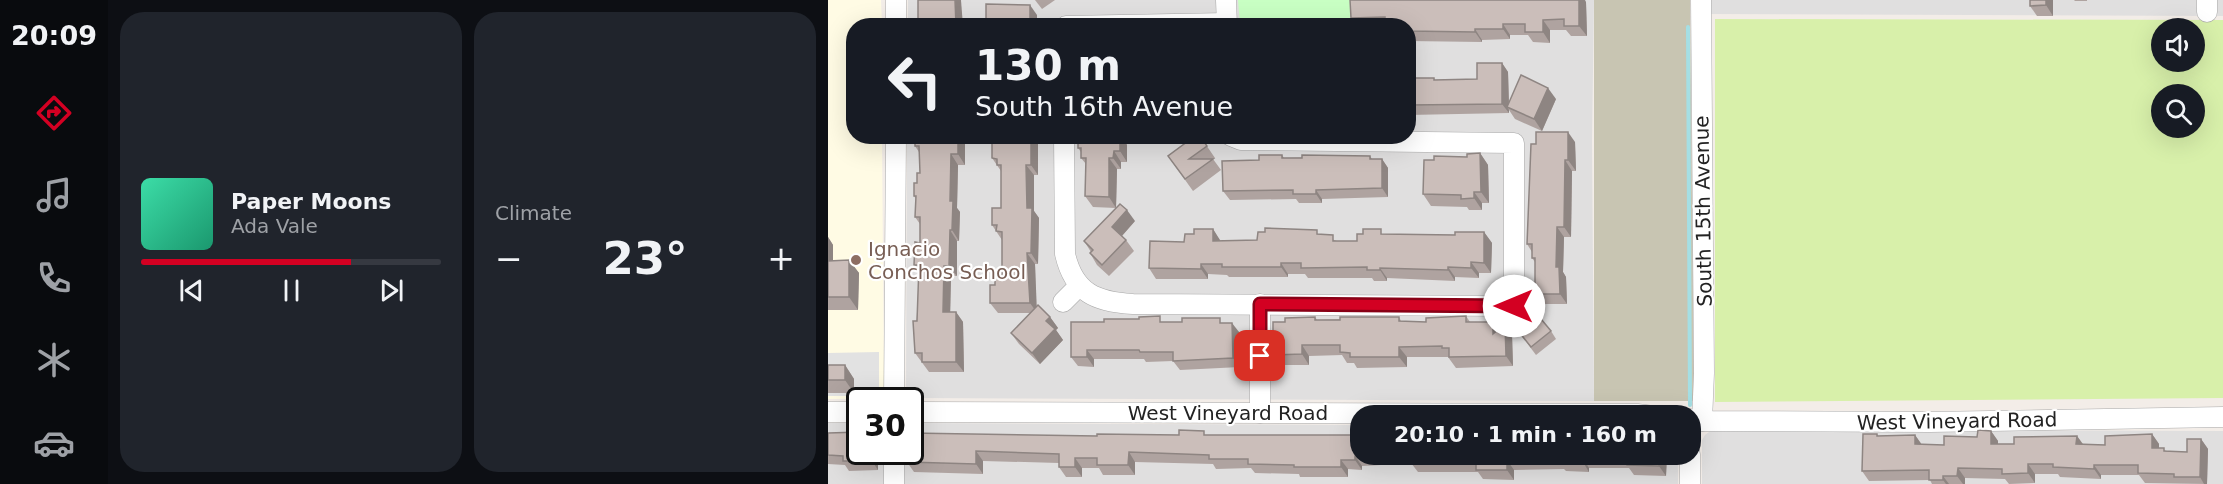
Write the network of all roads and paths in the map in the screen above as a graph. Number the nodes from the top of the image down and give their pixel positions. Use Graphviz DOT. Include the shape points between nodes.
graph roads {
  1 [pos="896,0"];
  2 [pos="1226,0"];
  3 [pos="1701,0"];
  4 [pos="896,18"];
  5 [pos="1227,18"];
  6 [pos="1416,141"];
  7 [pos="896,144"];
  8 [pos="1064,144"];
  9 [pos="1079,286"];
  10 [pos="1063,302"];
  11 [pos="1260,304"];
  12 [pos="894,387"];
  13 [pos="1699,405"];
  14 [pos="828,412"];
  15 [pos="846,412"];
  16 [pos="924,412"];
  17 [pos="1260,413"];
  18 [pos="1350,413"];
  19 [pos="2223,417"];
  20 [pos="1701,420"];
  21 [pos="894,465"];
  22 [pos="1690,465"];
  23 [pos="894,484"];
  24 [pos="1690,484"];
  1 -- 4 [label="street"];
  2 -- 5 [label="street"];
  3 -- 13 [label="street, South 15th Avenue" via="1704,373"];
  6 -- 11 [label="street" via="1514,142 1514,306"];
  7 -- 12 [label="street"];
  8 -- 9 [label="street" via="1063,240 1069,271"];
  9 -- 10 [label="street"];
  9 -- 11 [label="street" via="1111,303"];
  11 -- 17 [label="street"];
  14 -- 15 [label="street"];
  16 -- 17 [label="street, West Vineyard Road"];
  17 -- 18 [label="street, West Vineyard Road"];
  19 -- 20 [label="street, West Vineyard Road" via="1930,422"];
  21 -- 23 [label="street"];
  22 -- 24 [label="street"];
}
